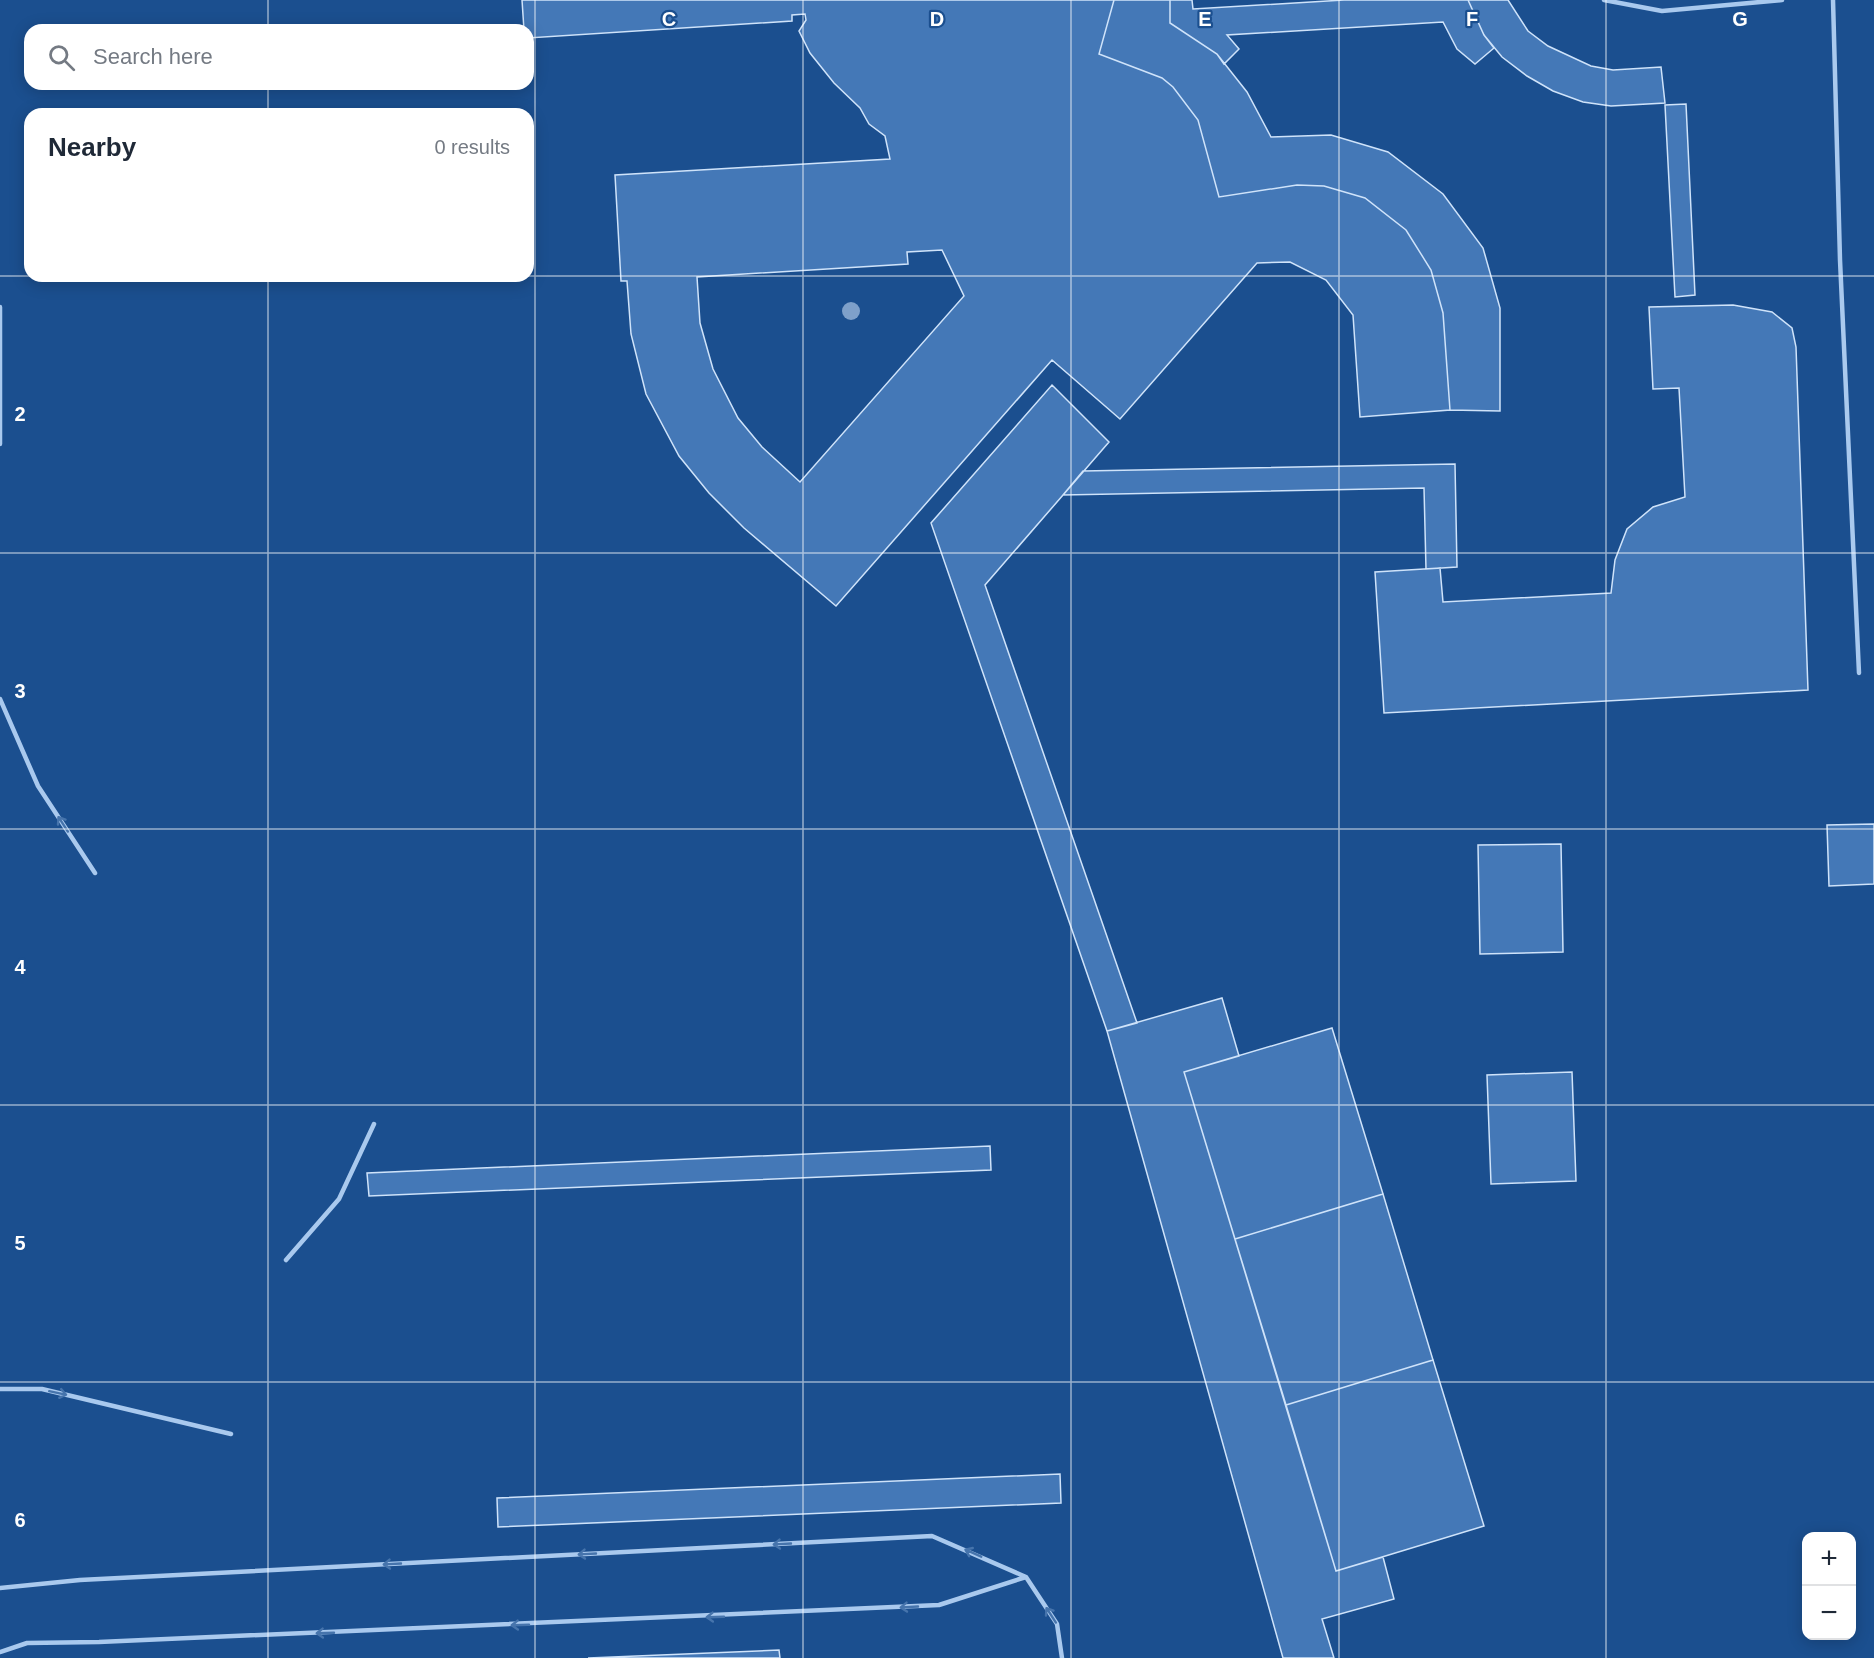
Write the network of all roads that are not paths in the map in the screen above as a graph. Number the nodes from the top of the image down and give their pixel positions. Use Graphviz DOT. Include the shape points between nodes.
graph roads {
  1 [pos="1604,0"];
  2 [pos="1782,0"];
  3 [pos="1833,0"];
  4 [pos="0,307"];
  5 [pos="0,444"];
  6 [pos="1859,673"];
  7 [pos="0,699"];
  8 [pos="95,873"];
  9 [pos="374,1124"];
  10 [pos="286,1260"];
  11 [pos="0,1389"];
  12 [pos="231,1434"];
  13 [pos="1026,1577"];
  14 [pos="0,1588"];
  15 [pos="0,1652"];
  16 [pos="1062,1658"];
  1 -- 2 [label="lane" via="1662,11"];
  3 -- 6 [label="lane"];
  4 -- 5 [label="lane"];
  8 -- 7 [label="lane, one-way" via="38,786"];
  9 -- 10 [label="lane" via="339,1198"];
  11 -- 12 [label="lane, one-way" via="42,1389"];
  13 -- 14 [label="lane, one-way" via="932,1536 104,1579"];
  13 -- 15 [label="lane, one-way" via="939,1605 27,1643"];
  16 -- 13 [label="lane, one-way" via="1057,1624"];
}
